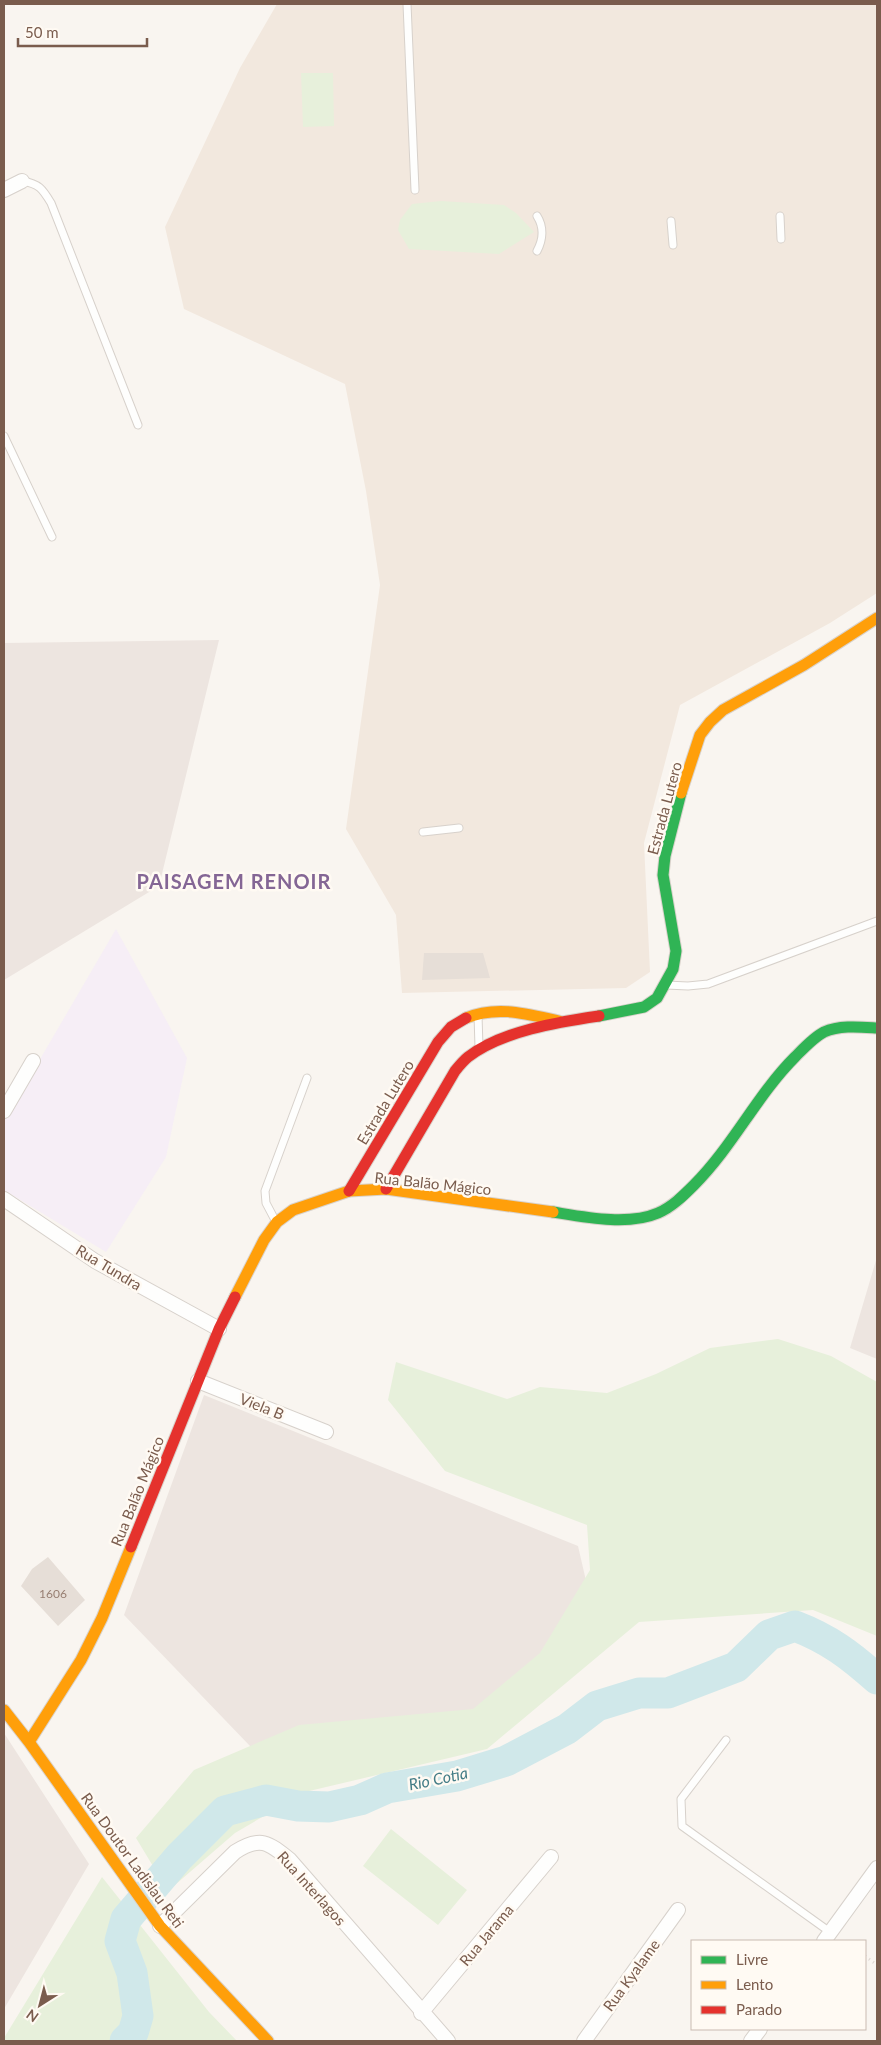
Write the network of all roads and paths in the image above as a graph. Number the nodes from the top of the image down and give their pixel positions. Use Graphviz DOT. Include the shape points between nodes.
graph roads {
  1 [pos="407,4"];
  2 [pos="22,181"];
  3 [pos="4,190"];
  4 [pos="415,190"];
  5 [pos="537,216"];
  6 [pos="780,216"];
  7 [pos="671,221"];
  8 [pos="781,239"];
  9 [pos="674,245"];
  10 [pos="537,251"];
  11 [pos="138,425"];
  12 [pos="4,436"];
  13 [pos="52,537"];
  14 [pos="877,618"];
  15 [pos="459,828"];
  16 [pos="423,832"];
  17 [pos="877,921"];
  18 [pos="666,985"];
  19 [pos="478,1012"];
  20 [pos="561,1022"];
  21 [pos="877,1028"];
  22 [pos="479,1050"];
  23 [pos="33,1060"];
  24 [pos="307,1078"];
  25 [pos="4,1111"];
  26 [pos="386,1189"];
  27 [pos="349,1192"];
  28 [pos="4,1199"];
  29 [pos="277,1222"];
  30 [pos="218,1329"];
  31 [pos="198,1381"];
  32 [pos="326,1432"];
  33 [pos="4,1710"];
  34 [pos="726,1740"];
  35 [pos="29,1742"];
  36 [pos="551,1857"];
  37 [pos="877,1868"];
  38 [pos="678,1910"];
  39 [pos="156,1921"];
  40 [pos="827,1937"];
  41 [pos="866,1957"];
  42 [pos="877,1965"];
  43 [pos="421,2013"];
  44 [pos="759,2030"];
  45 [pos="268,2041"];
  46 [pos="448,2041"];
  47 [pos="584,2041"];
  48 [pos="751,2041"];
  1 -- 4 [label="lane"];
  2 -- 3 [label="street"];
  2 -- 11 [label="lane" via="35,183 44,190 51,203"];
  5 -- 10 [label="lane" via="542,226 542,237"];
  6 -- 8 [label="lane"];
  7 -- 9 [label="lane"];
  12 -- 13 [label="lane"];
  14 -- 18 [label="street, Estrada Lutero" via="804,665 724,710 700,736 665,856 663,875 676,951"];
  15 -- 16 [label="lane"];
  17 -- 18 [label="lane" via="708,984"];
  18 -- 20 [label="street, Estrada Lutero" via="657,998 644,1007"];
  19 -- 20 [label="street, Estrada Lutero" via="498,1010"];
  19 -- 22 [label="lane"];
  19 -- 27 [label="street, Estrada Lutero" via="462,1018 438,1042"];
  20 -- 22 [label="street, Estrada Lutero" via="500,1039"];
  21 -- 26 [label="street, Rua Balão Mágico" via="848,1027 824,1032 804,1048 782,1070 709,1170 679,1200 658,1213 636,1219 594,1218"];
  22 -- 26 [label="street, Estrada Lutero" via="455,1071"];
  23 -- 25 [label="street"];
  24 -- 29 [label="lane" via="265,1191 266,1203"];
  26 -- 27 [label="street, Rua Balão Mágico"];
  27 -- 29 [label="street, Rua Balão Mágico" via="294,1210"];
  28 -- 30 [label="street, Rua Tundra" via="95,1261"];
  29 -- 30 [label="street, Rua Balão Mágico" via="264,1240"];
  30 -- 31 [label="street, Rua Balão Mágico"];
  31 -- 32 [label="street, Viela B"];
  31 -- 35 [label="street, Rua Balão Mágico" via="102,1618 81,1660"];
  33 -- 35 [label="street, Rua Doutor Ladislau Reti"];
  34 -- 40 [label="lane" via="681,1799 682,1826"];
  35 -- 39 [label="street, Rua Doutor Ladislau Reti"];
  36 -- 43 [label="street, Rua Jarama"];
  37 -- 40 [label="street"];
  38 -- 47 [label="street, Rua Kyalame"];
  39 -- 43 [label="street, Rua Interlagos" via="235,1852 248,1844 264,1841 290,1860"];
  39 -- 45 [label="street, Rua Doutor Ladislau Reti"];
  41 -- 42 [label="path"];
  43 -- 46 [label="street, Rua Interlagos"];
  44 -- 48 [label="street"];
}
